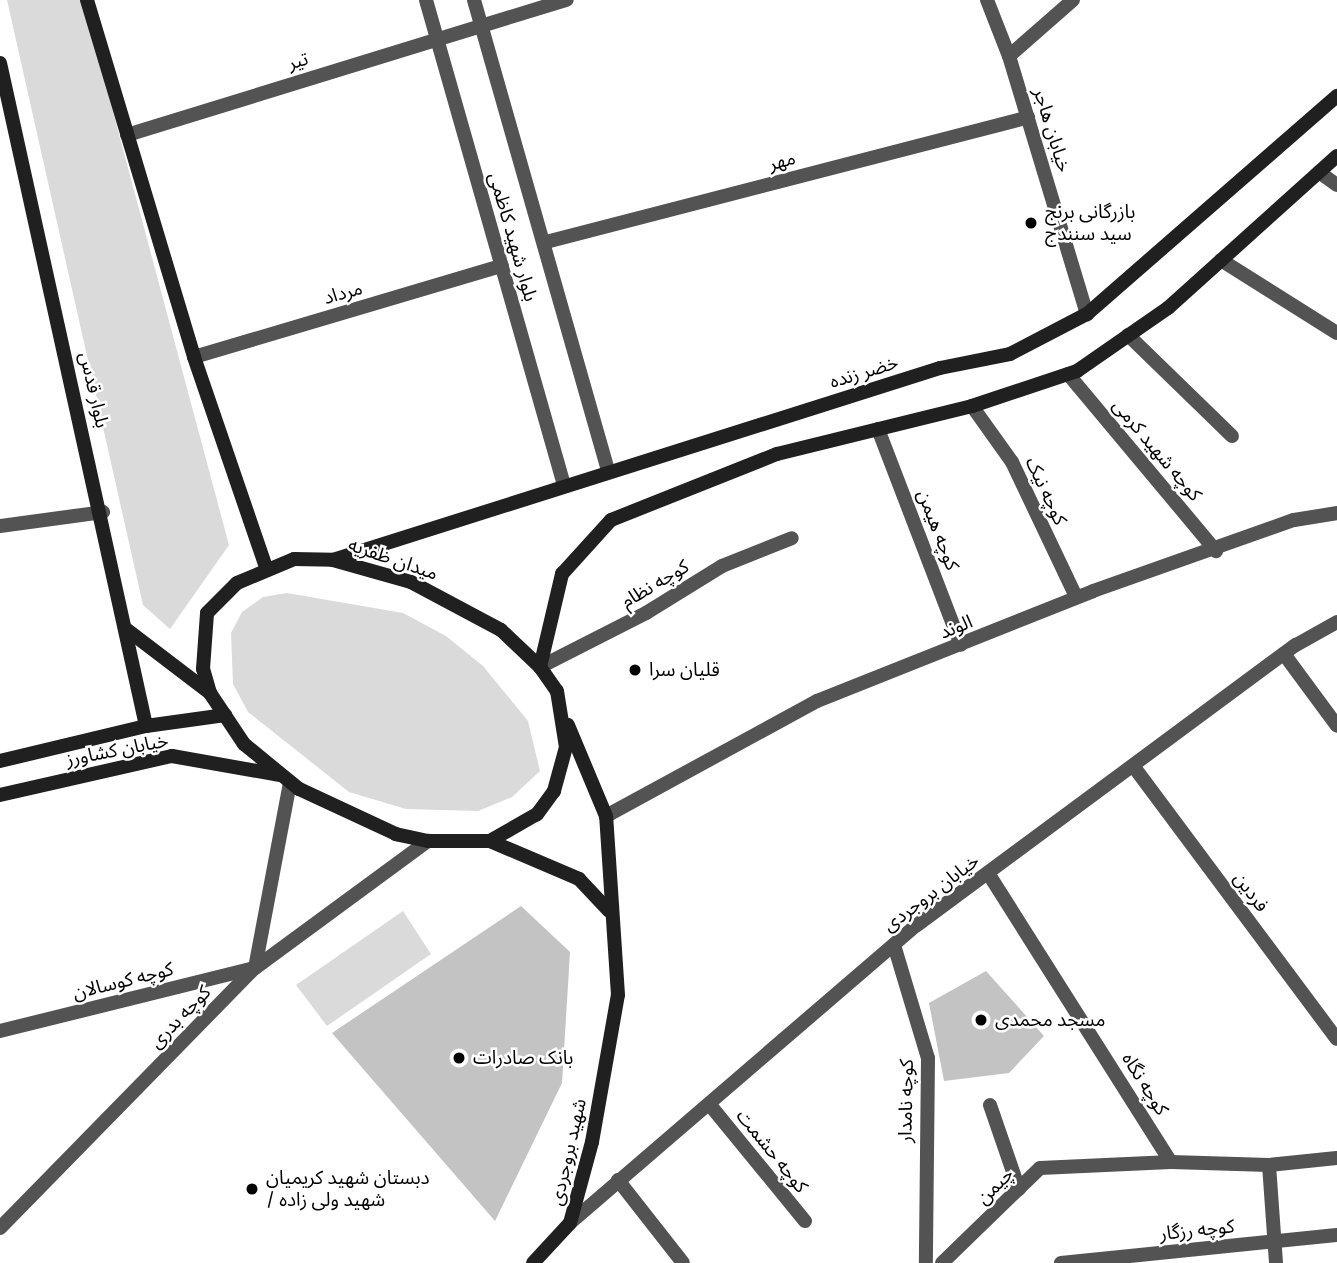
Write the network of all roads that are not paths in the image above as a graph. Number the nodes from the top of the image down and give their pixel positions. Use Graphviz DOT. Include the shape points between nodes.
graph roads {
  1 [pos="87,0"];
  2 [pos="426,0"];
  3 [pos="474,0"];
  4 [pos="566,0"];
  5 [pos="987,0"];
  6 [pos="1073,0"];
  7 [pos="482,25"];
  8 [pos="437,37"];
  9 [pos="1009,56"];
  10 [pos="0,63"];
  11 [pos="1337,96"];
  12 [pos="1028,117"];
  13 [pos="127,135"];
  14 [pos="1337,156"];
  15 [pos="1319,172"];
  16 [pos="1337,185"];
  17 [pos="546,242"];
  18 [pos="1221,260"];
  19 [pos="502,267"];
  20 [pos="1087,314"];
  21 [pos="1337,332"];
  22 [pos="1128,335"];
  23 [pos="194,357"];
  24 [pos="1068,374"];
  25 [pos="972,406"];
  26 [pos="878,429"];
  27 [pos="1232,436"];
  28 [pos="608,470"];
  29 [pos="564,485"];
  30 [pos="103,512"];
  31 [pos="1337,513"];
  32 [pos="0,526"];
  33 [pos="792,538"];
  34 [pos="1216,551"];
  35 [pos="333,559"];
  36 [pos="266,566"];
  37 [pos="1076,597"];
  38 [pos="1337,622"];
  39 [pos="126,629"];
  40 [pos="961,645"];
  41 [pos="1284,654"];
  42 [pos="540,667"];
  43 [pos="210,693"];
  44 [pos="563,714"];
  45 [pos="225,715"];
  46 [pos="146,726"];
  47 [pos="1337,726"];
  48 [pos="0,761"];
  49 [pos="1134,768"];
  50 [pos="286,779"];
  51 [pos="0,795"];
  52 [pos="606,816"];
  53 [pos="428,841"];
  54 [pos="490,841"];
  55 [pos="988,873"];
  56 [pos="609,911"];
  57 [pos="894,945"];
  58 [pos="255,968"];
  59 [pos="0,1031"];
  60 [pos="1337,1040"];
  61 [pos="710,1105"];
  62 [pos="990,1105"];
  63 [pos="1337,1158"];
  64 [pos="1171,1162"];
  65 [pos="1269,1165"];
  66 [pos="618,1180"];
  67 [pos="1018,1189"];
  68 [pos="805,1221"];
  69 [pos="570,1223"];
  70 [pos="0,1228"];
  71 [pos="1337,1235"];
  72 [pos="1275,1241"];
  73 [pos="535,1262"];
  74 [pos="683,1263"];
  75 [pos="926,1263"];
  76 [pos="942,1263"];
  77 [pos="1061,1263"];
  78 [pos="1276,1263"];
  1 -- 13 [label="street"];
  2 -- 8 [label="street, بلوار شهید کاظمی"];
  3 -- 7 [label="street, بلوار شهید کاظمی"];
  4 -- 7 [label="street, تیر"];
  5 -- 9 [label="street, خیابان هاجر"];
  6 -- 9 [label="street"];
  7 -- 8 [label="street, تیر"];
  7 -- 17 [label="street, بلوار شهید کاظمی"];
  8 -- 13 [label="street, تیر"];
  8 -- 19 [label="street, بلوار شهید کاظمی"];
  9 -- 12 [label="street, خیابان هاجر"];
  10 -- 30 [label="street, بلوار قدس"];
  11 -- 20 [label="street, خضر زنده"];
  12 -- 17 [label="street, مهر"];
  12 -- 20 [label="street, خیابان هاجر"];
  13 -- 23 [label="street"];
  14 -- 15 [label="street"];
  15 -- 16 [label="street"];
  15 -- 18 [label="street"];
  17 -- 28 [label="street, بلوار شهید کاظمی"];
  18 -- 21 [label="street"];
  18 -- 22 [label="street"];
  19 -- 23 [label="street, مرداد"];
  19 -- 29 [label="street, بلوار شهید کاظمی"];
  20 -- 28 [label="street, خضر زنده" via="1010,354 940,369"];
  22 -- 24 [label="street"];
  22 -- 27 [label="street"];
  23 -- 36 [label="street"];
  24 -- 25 [label="street"];
  24 -- 34 [label="street, کوچه شهید کرمی"];
  25 -- 26 [label="street"];
  25 -- 37 [label="street, کوچه نیک" via="1012,461"];
  26 -- 40 [label="street, کوچه هیمن"];
  26 -- 42 [label="street" via="777,454 611,520 562,574"];
  28 -- 29 [label="street, خضر زنده"];
  29 -- 35 [label="street, خضر زنده"];
  30 -- 32 [label="street"];
  30 -- 39 [label="street, بلوار قدس"];
  31 -- 34 [label="street, الوند" via="1294,520"];
  33 -- 42 [label="street, کوچه نظام" via="722,566 646,613"];
  34 -- 37 [label="street, الوند"];
  35 -- 36 [label="street, میدان ظفریه" via="294,559"];
  35 -- 42 [label="street, میدان ظفریه" via="411,582 456,603 501,630"];
  36 -- 43 [label="street, میدان ظفریه" via="237,583 207,613 201,645"];
  37 -- 40 [label="street, الوند"];
  38 -- 41 [label="street, خیابان بروجردی"];
  39 -- 43 [label="street"];
  39 -- 46 [label="street, بلوار قدس"];
  40 -- 52 [label="street, الوند" via="817,701"];
  41 -- 47 [label="street"];
  41 -- 49 [label="street, خیابان بروجردی"];
  42 -- 44 [label="street, میدان ظفریه" via="557,691"];
  43 -- 45 [label="street, میدان ظفریه"];
  44 -- 52 [label="street"];
  44 -- 54 [label="street, میدان ظفریه" via="566,747 554,792 537,814"];
  45 -- 46 [label="street, خیابان کشاورز"];
  45 -- 50 [label="street, میدان ظفریه" via="244,744"];
  46 -- 48 [label="street, خیابان کشاورز"];
  49 -- 55 [label="street, خیابان بروجردی"];
  49 -- 60 [label="street, فردین"];
  50 -- 51 [label="street, خیابان کشاورز" via="172,756"];
  50 -- 53 [label="street, میدان ظفریه" via="361,822"];
  50 -- 58 [label="street"];
  52 -- 56 [label="street, شهید بروجردی"];
  53 -- 54 [label="street, میدان ظفریه"];
  53 -- 58 [label="street"];
  54 -- 56 [label="street" via="579,879"];
  55 -- 57 [label="street, خیابان بروجردی"];
  55 -- 64 [label="street, کوچه نگاه"];
  56 -- 69 [label="street, شهید بروجردی" via="618,995 592,1142"];
  57 -- 61 [label="street, خیابان بروجردی"];
  57 -- 75 [label="street, کوچه نامدار" via="928,1058"];
  58 -- 59 [label="street, کوچه کوسالان"];
  58 -- 70 [label="street, کوچه بدری"];
  61 -- 66 [label="street, خیابان بروجردی"];
  61 -- 68 [label="street, کوچه حشمت"];
  62 -- 67 [label="street"];
  63 -- 65 [label="street"];
  64 -- 65 [label="street"];
  64 -- 67 [label="street, چیمن" via="1040,1168"];
  65 -- 72 [label="street"];
  66 -- 69 [label="street, خیابان بروجردی"];
  66 -- 74 [label="street"];
  67 -- 76 [label="street, چیمن"];
  69 -- 73 [label="street, شهید بروجردی"];
  71 -- 72 [label="street, کوچه رزگار"];
  72 -- 77 [label="street, کوچه رزگار"];
  72 -- 78 [label="street"];
}
